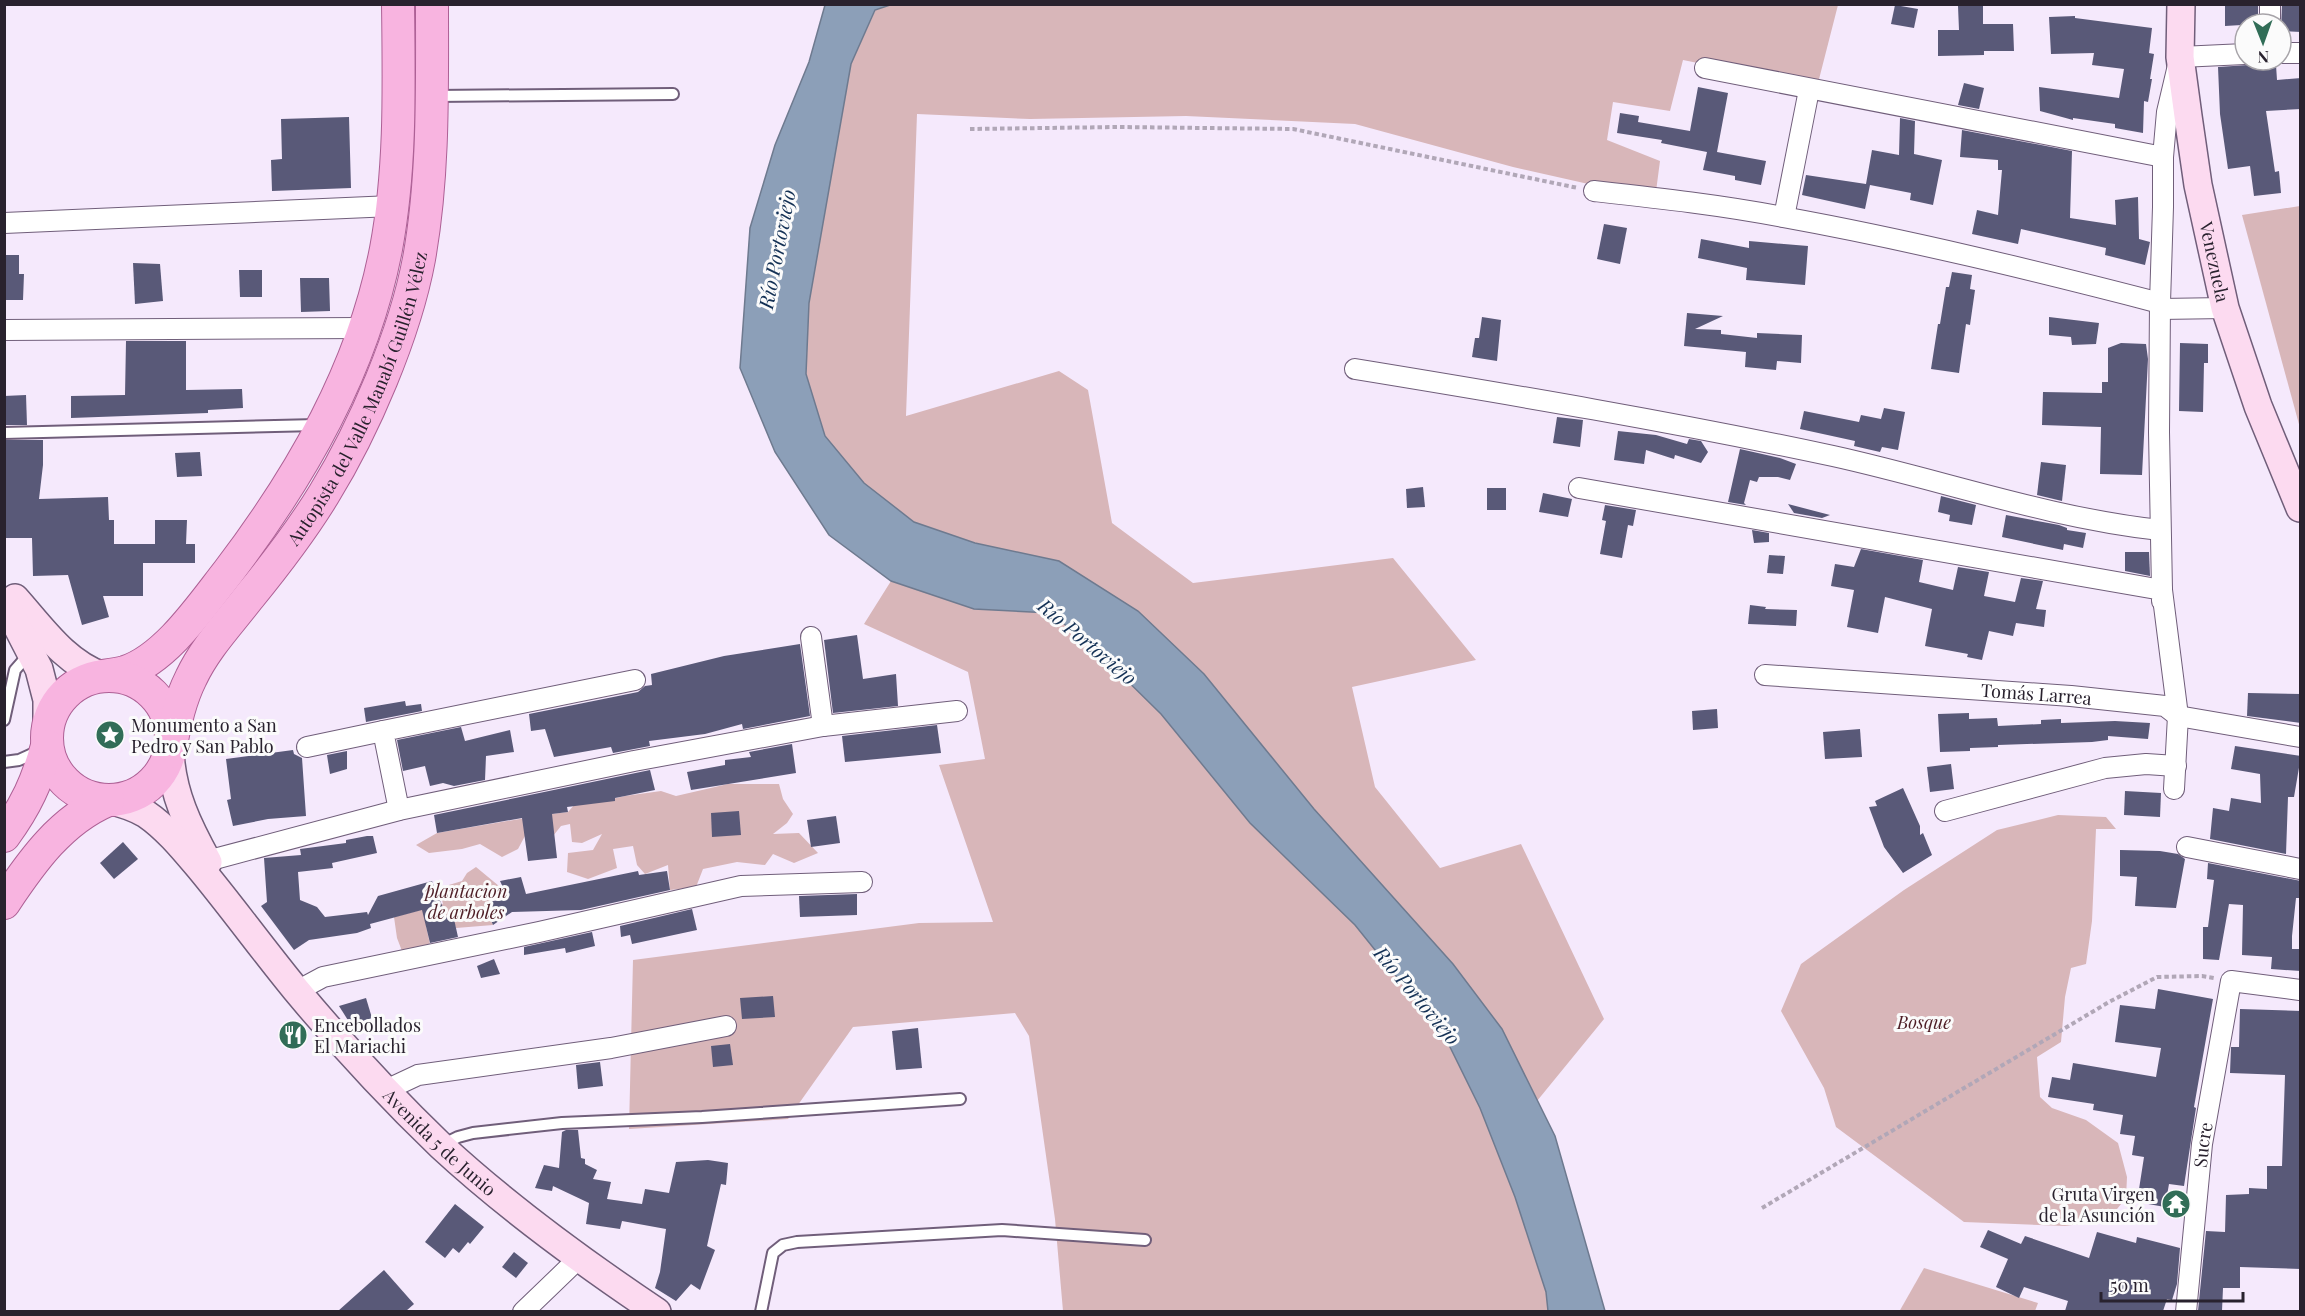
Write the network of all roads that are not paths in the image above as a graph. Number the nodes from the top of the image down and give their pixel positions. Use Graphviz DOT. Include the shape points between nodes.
graph roads {
  1 [pos="398,4"];
  2 [pos="432,4"];
  3 [pos="2181,4"];
  4 [pos="2233,55"];
  5 [pos="2180,57"];
  6 [pos="1705,68"];
  7 [pos="1809,90"];
  8 [pos="674,94"];
  9 [pos="432,96"];
  10 [pos="2163,157"];
  11 [pos="1594,191"];
  12 [pos="392,206"];
  13 [pos="1784,217"];
  14 [pos="4,223"];
  15 [pos="2160,306"];
  16 [pos="2225,308"];
  17 [pos="364,328"];
  18 [pos="4,330"];
  19 [pos="1355,369"];
  20 [pos="324,425"];
  21 [pos="4,433"];
  22 [pos="1579,488"];
  23 [pos="2301,508"];
  24 [pos="2160,530"];
  25 [pos="4,586"];
  26 [pos="2162,590"];
  27 [pos="4,601"];
  28 [pos="811,637"];
  29 [pos="17,665"];
  30 [pos="1765,675"];
  31 [pos="103,676"];
  32 [pos="635,680"];
  33 [pos="957,711"];
  34 [pos="2172,711"];
  35 [pos="4,720"];
  36 [pos="823,726"];
  37 [pos="383,730"];
  38 [pos="47,737"];
  39 [pos="2301,737"];
  40 [pos="307,747"];
  41 [pos="170,752"];
  42 [pos="4,762"];
  43 [pos="2176,766"];
  44 [pos="2174,789"];
  45 [pos="108,800"];
  46 [pos="399,810"];
  47 [pos="1945,811"];
  48 [pos="4,836"];
  49 [pos="2187,847"];
  50 [pos="207,861"];
  51 [pos="2301,869"];
  52 [pos="862,882"];
  53 [pos="4,903"];
  54 [pos="255,937"];
  55 [pos="2301,990"];
  56 [pos="297,991"];
  57 [pos="726,1026"];
  58 [pos="386,1090"];
  59 [pos="960,1099"];
  60 [pos="441,1146"];
  61 [pos="1145,1240"];
  62 [pos="578,1259"];
  63 [pos="523,1311"];
  64 [pos="657,1311"];
  65 [pos="761,1311"];
  66 [pos="2186,1311"];
  1 -- 12 [label="main road, Autopista del Valle Manabí Guillén Vélez" via="398,134"];
  2 -- 9 [label="main road, Autopista del Valle Manabí Guillén Vélez"];
  3 -- 5 [label="street, Venezuela"];
  4 -- 5 [label="street"];
  5 -- 10 [label="street" via="2167,112"];
  5 -- 16 [label="street, Venezuela" via="2199,185"];
  6 -- 7 [label="street"];
  7 -- 10 [label="street"];
  7 -- 13 [label="street"];
  8 -- 9 [label="lane"];
  9 -- 41 [label="main road, Autopista del Valle Manabí Guillén Vélez" via="429,169 418,260 406,309 373,399 319,502 197,667 182,699"];
  10 -- 15 [label="street"];
  11 -- 13 [label="street"];
  12 -- 14 [label="street"];
  12 -- 17 [label="main road, Autopista del Valle Manabí Guillén Vélez" via="386,249"];
  13 -- 15 [label="street" via="2004,265"];
  15 -- 16 [label="street"];
  15 -- 24 [label="street"];
  16 -- 23 [label="street, Venezuela" via="2258,406"];
  17 -- 18 [label="street"];
  17 -- 20 [label="main road, Autopista del Valle Manabí Guillén Vélez"];
  19 -- 24 [label="street" via="1834,456 2112,524"];
  20 -- 21 [label="lane"];
  20 -- 31 [label="main road, Autopista del Valle Manabí Guillén Vélez" via="281,499 172,639 143,663"];
  22 -- 26 [label="street"];
  24 -- 26 [label="street"];
  25 -- 31 [label="street" via="74,661"];
  26 -- 34 [label="street"];
  27 -- 29 [label="street"];
  28 -- 36 [label="street"];
  29 -- 35 [label="lane"];
  29 -- 38 [label="street" via="44,684"];
  30 -- 34 [label="street, Tomás Larrea" via="2071,696"];
  31 -- 38 [label="main road" via="83,681 66,693 54,709"];
  31 -- 41 [label="main road" via="123,677 141,684 156,697 167,713 172,732"];
  32 -- 37 [label="street"];
  33 -- 36 [label="street"];
  34 -- 39 [label="street, Tomás Larrea"];
  34 -- 43 [label="street"];
  36 -- 46 [label="street"];
  37 -- 40 [label="street"];
  37 -- 46 [label="street"];
  38 -- 42 [label="lane" via="19,759"];
  38 -- 45 [label="main road" via="52,763 62,778 90,797"];
  38 -- 48 [label="main road" via="36,784"];
  41 -- 45 [label="main road" via="164,768 141,792"];
  41 -- 50 [label="street" via="178,801"];
  43 -- 44 [label="street"];
  43 -- 47 [label="street" via="2105,768"];
  45 -- 53 [label="main road" via="89,808 54,837"];
  45 -- 54 [label="street" via="146,814 163,828"];
  46 -- 50 [label="street"];
  49 -- 51 [label="street"];
  50 -- 54 [label="street"];
  52 -- 56 [label="street" via="741,886 323,976"];
  54 -- 56 [label="street, Avenida 5 de Junio"];
  55 -- 66 [label="street, Sucre" via="2231,981 2202,1144"];
  56 -- 58 [label="street, Avenida 5 de Junio"];
  57 -- 58 [label="street" via="611,1048 418,1075"];
  58 -- 60 [label="street, Avenida 5 de Junio"];
  59 -- 60 [label="lane" via="562,1123 473,1133"];
  60 -- 62 [label="street, Avenida 5 de Junio" via="511,1208"];
  61 -- 65 [label="lane" via="1002,1230 796,1242 773,1252"];
  62 -- 63 [label="street"];
  62 -- 64 [label="street, Avenida 5 de Junio"];
}
